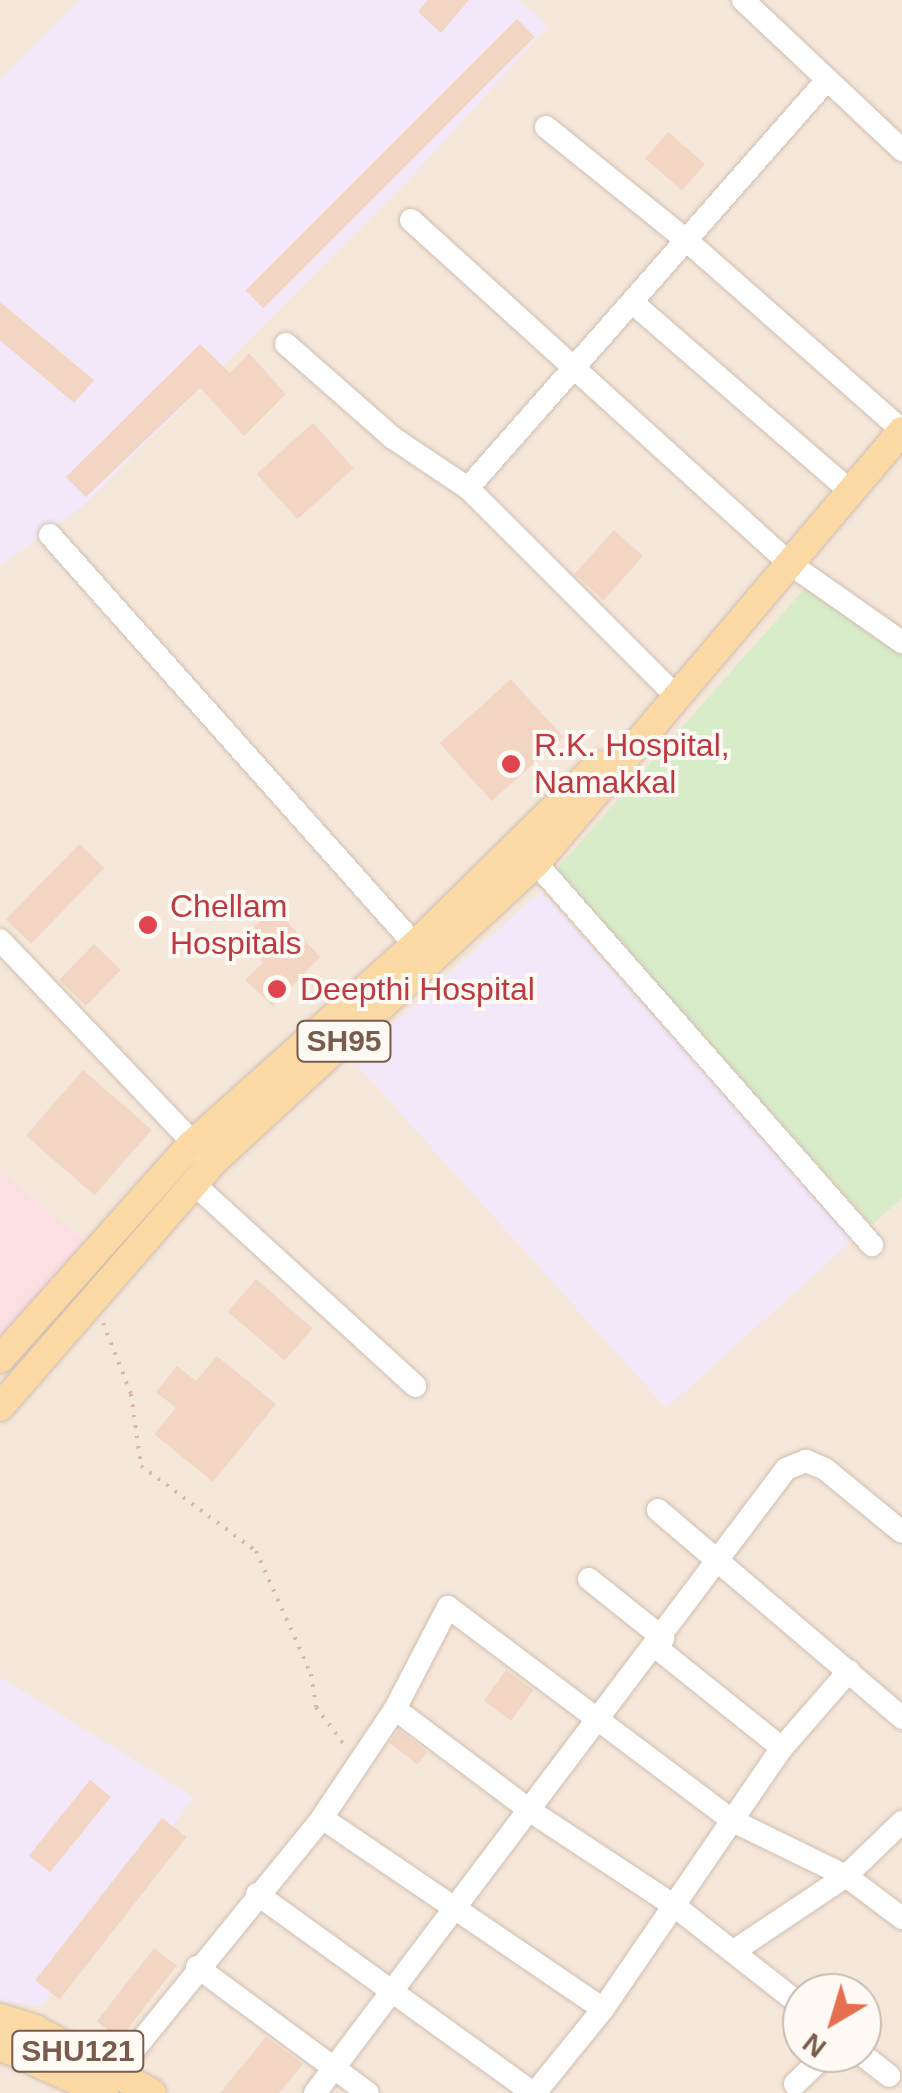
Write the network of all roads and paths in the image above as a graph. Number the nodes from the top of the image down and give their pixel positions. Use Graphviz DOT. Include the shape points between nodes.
graph roads {
  1 [pos="743,0"];
  2 [pos="827,80"];
  3 [pos="546,127"];
  4 [pos="902,150"];
  5 [pos="412,220"];
  6 [pos="685,238"];
  7 [pos="632,303"];
  8 [pos="286,344"];
  9 [pos="574,364"];
  10 [pos="902,431"];
  11 [pos="468,488"];
  12 [pos="850,491"];
  13 [pos="50,536"];
  14 [pos="789,563"];
  15 [pos="902,642"];
  16 [pos="681,686"];
  17 [pos="536,863"];
  18 [pos="0,940"];
  19 [pos="415,945"];
  20 [pos="203,1153"];
  21 [pos="194,1183"];
  22 [pos="872,1245"];
  23 [pos="92,1301"];
  24 [pos="0,1359"];
  25 [pos="415,1386"];
  26 [pos="0,1407"];
  27 [pos="658,1510"];
  28 [pos="902,1532"];
  29 [pos="719,1556"];
  30 [pos="589,1579"];
  31 [pos="660,1643"];
  32 [pos="848,1671"];
  33 [pos="395,1709"];
  34 [pos="902,1718"];
  35 [pos="600,1720"];
  36 [pos="782,1748"];
  37 [pos="358,1763"];
  38 [pos="532,1812"];
  39 [pos="322,1818"];
  40 [pos="733,1821"];
  41 [pos="902,1822"];
  42 [pos="846,1876"];
  43 [pos="257,1894"];
  44 [pos="676,1907"];
  45 [pos="458,1911"];
  46 [pos="902,1918"];
  47 [pos="734,1951"];
  48 [pos="197,1968"];
  49 [pos="782,1990"];
  50 [pos="395,1995"];
  51 [pos="603,2009"];
  52 [pos="0,2018"];
  53 [pos="0,2046"];
  54 [pos="335,2068"];
  55 [pos="882,2070"];
  56 [pos="889,2076"];
  57 [pos="105,2087"];
  58 [pos="152,2093"];
  59 [pos="315,2093"];
  60 [pos="368,2093"];
  61 [pos="534,2093"];
  1 -- 2 [label="street"];
  2 -- 4 [label="street"];
  2 -- 6 [label="street"];
  3 -- 6 [label="street"];
  5 -- 9 [label="street"];
  6 -- 7 [label="street"];
  6 -- 10 [label="street"];
  7 -- 9 [label="street"];
  7 -- 12 [label="street"];
  8 -- 11 [label="street" via="393,438"];
  9 -- 11 [label="street"];
  9 -- 14 [label="street"];
  10 -- 12 [label="main road, SH95"];
  11 -- 16 [label="street"];
  12 -- 14 [label="main road, SH95"];
  13 -- 19 [label="street"];
  14 -- 15 [label="street"];
  14 -- 16 [label="main road, SH95"];
  16 -- 17 [label="main road, SH95"];
  16 -- 19 [label="main road, SH95"];
  17 -- 20 [label="main road, SH95"];
  17 -- 22 [label="street"];
  18 -- 20 [label="street"];
  19 -- 20 [label="main road, SH95"];
  20 -- 21 [label="main road, SH95"];
  20 -- 24 [label="main road, SH95"];
  21 -- 23 [label="main road, SH95"];
  21 -- 25 [label="street"];
  23 -- 26 [label="main road, SH95"];
  23 -- 37 [label="path" via="132,1394 142,1466 256,1550 311,1674 316,1707"];
  27 -- 29 [label="street"];
  28 -- 29 [label="street" via="806,1461 786,1469"];
  29 -- 31 [label="street"];
  29 -- 32 [label="street"];
  30 -- 31 [label="street"];
  31 -- 35 [label="street"];
  31 -- 36 [label="street"];
  32 -- 34 [label="street"];
  32 -- 36 [label="street"];
  33 -- 35 [label="street" via="448,1606"];
  33 -- 37 [label="street"];
  33 -- 38 [label="street"];
  35 -- 38 [label="street"];
  35 -- 40 [label="street"];
  36 -- 40 [label="street"];
  37 -- 39 [label="street"];
  38 -- 44 [label="street"];
  38 -- 45 [label="street"];
  39 -- 43 [label="street"];
  39 -- 45 [label="street"];
  40 -- 42 [label="street"];
  40 -- 44 [label="street"];
  41 -- 42 [label="street"];
  42 -- 46 [label="street"];
  42 -- 47 [label="street"];
  43 -- 48 [label="street"];
  43 -- 50 [label="street"];
  44 -- 47 [label="street"];
  44 -- 51 [label="street"];
  45 -- 50 [label="street"];
  45 -- 51 [label="street"];
  47 -- 49 [label="street"];
  48 -- 54 [label="street"];
  48 -- 57 [label="street"];
  50 -- 54 [label="street"];
  50 -- 61 [label="street"];
  51 -- 61 [label="street"];
  52 -- 57 [label="main road, SHU121"];
  53 -- 57 [label="main road"];
  54 -- 59 [label="street"];
  54 -- 60 [label="street"];
  55 -- 56 [label="street"];
  57 -- 58 [label="main road, SHU121"];
}
